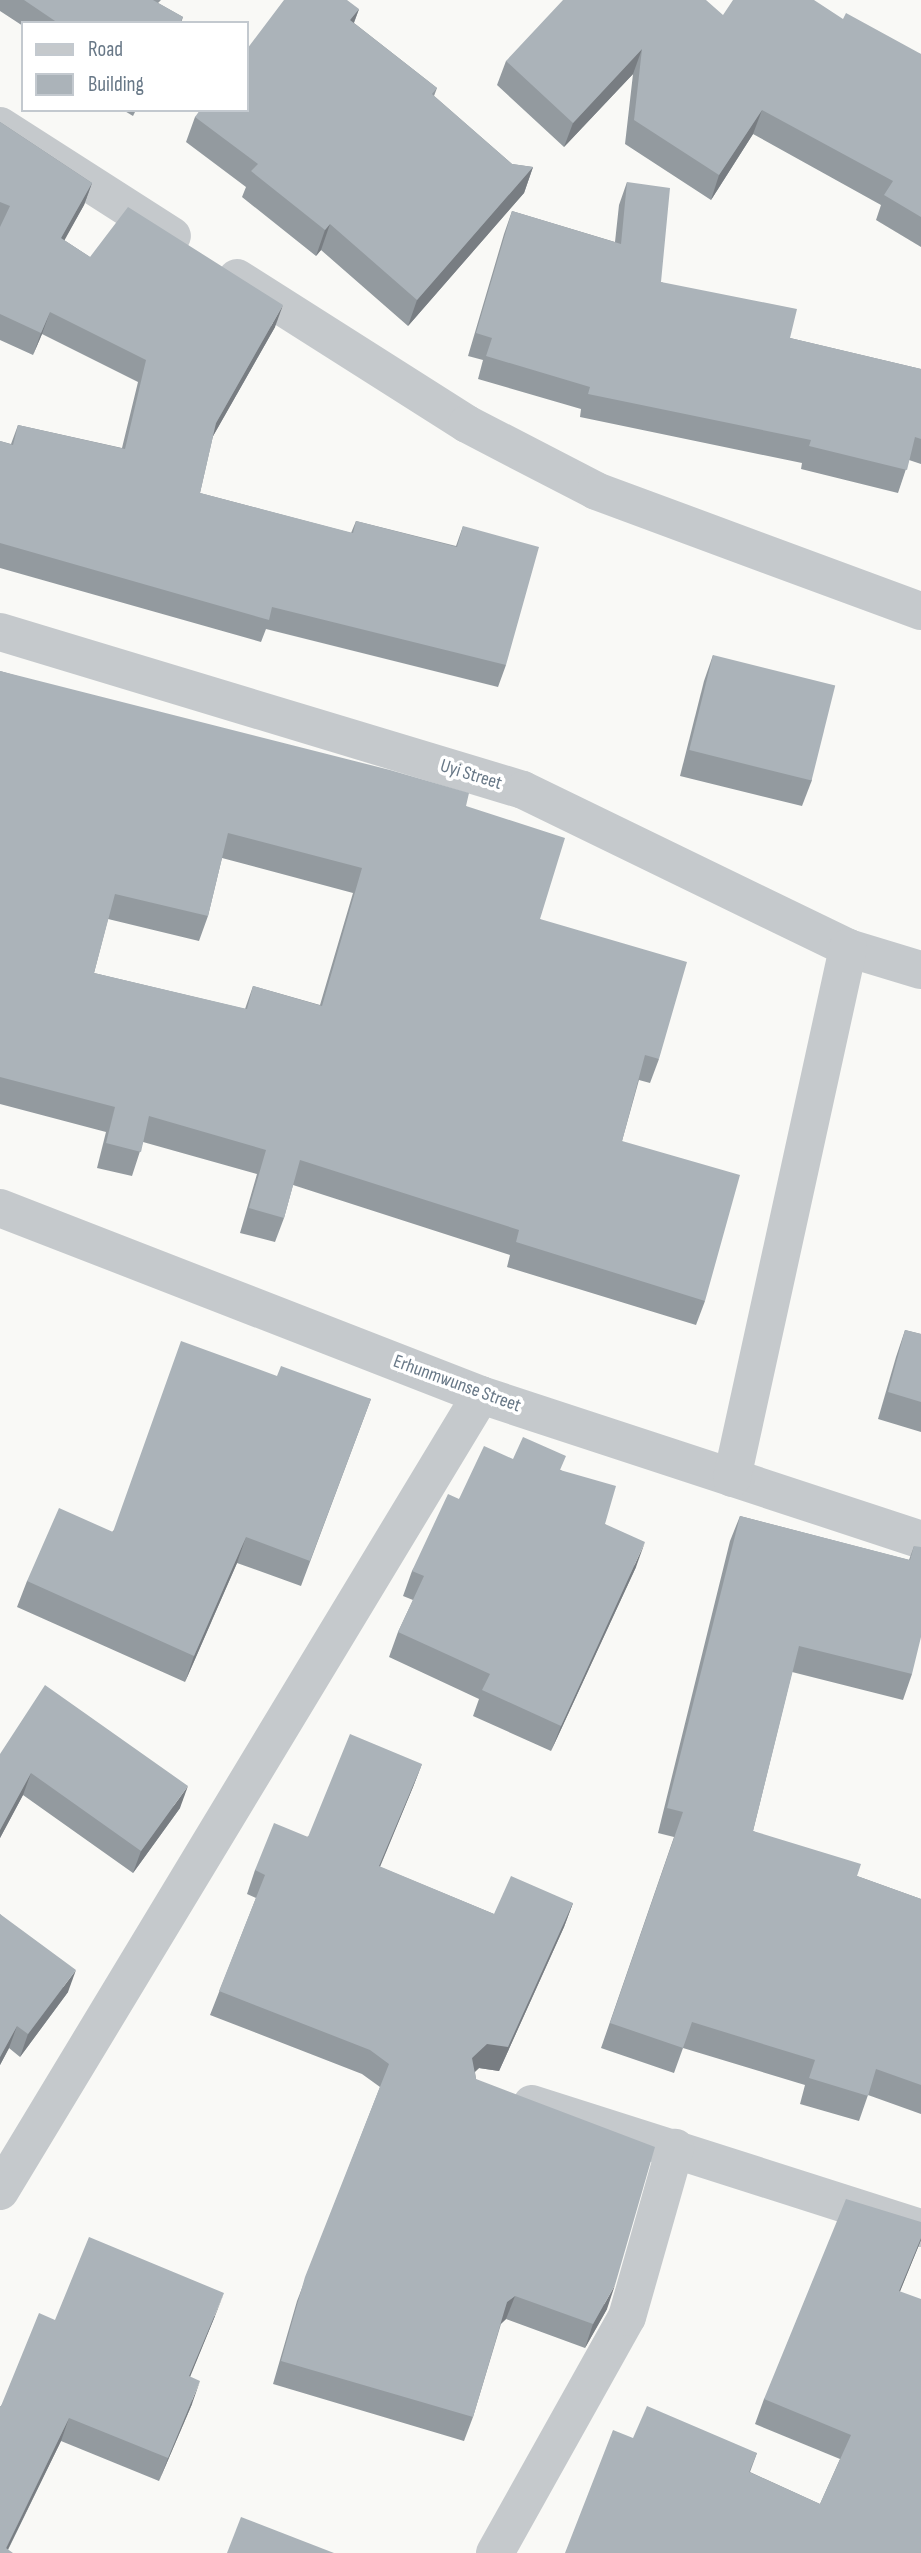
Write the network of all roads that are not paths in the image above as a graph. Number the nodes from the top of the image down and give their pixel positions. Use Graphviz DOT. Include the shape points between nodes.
graph roads {
  1 [pos="0,126"];
  2 [pos="921,611"];
  3 [pos="0,632"];
  4 [pos="848,947"];
  5 [pos="921,970"];
  6 [pos="0,1208"];
  7 [pos="481,1395"];
  8 [pos="732,1478"];
  9 [pos="921,1540"];
  10 [pos="496,2093"];
  11 [pos="675,2148"];
  12 [pos="0,2191"];
  13 [pos="921,2228"];
  14 [pos="495,2553"];
  1 -- 2 [label="street" via="467,424 596,491"];
  3 -- 4 [label="street, Uyi Street" via="523,790"];
  4 -- 5 [label="street, Uyi Street"];
  4 -- 8 [label="street"];
  6 -- 7 [label="street, Erhunmwunse Street"];
  7 -- 8 [label="street, Erhunmwunse Street"];
  7 -- 12 [label="street"];
  8 -- 9 [label="street, Erhunmwunse Street"];
  10 -- 11 [label="street"];
  11 -- 13 [label="street"];
  11 -- 14 [label="street" via="627,2317"];
}
